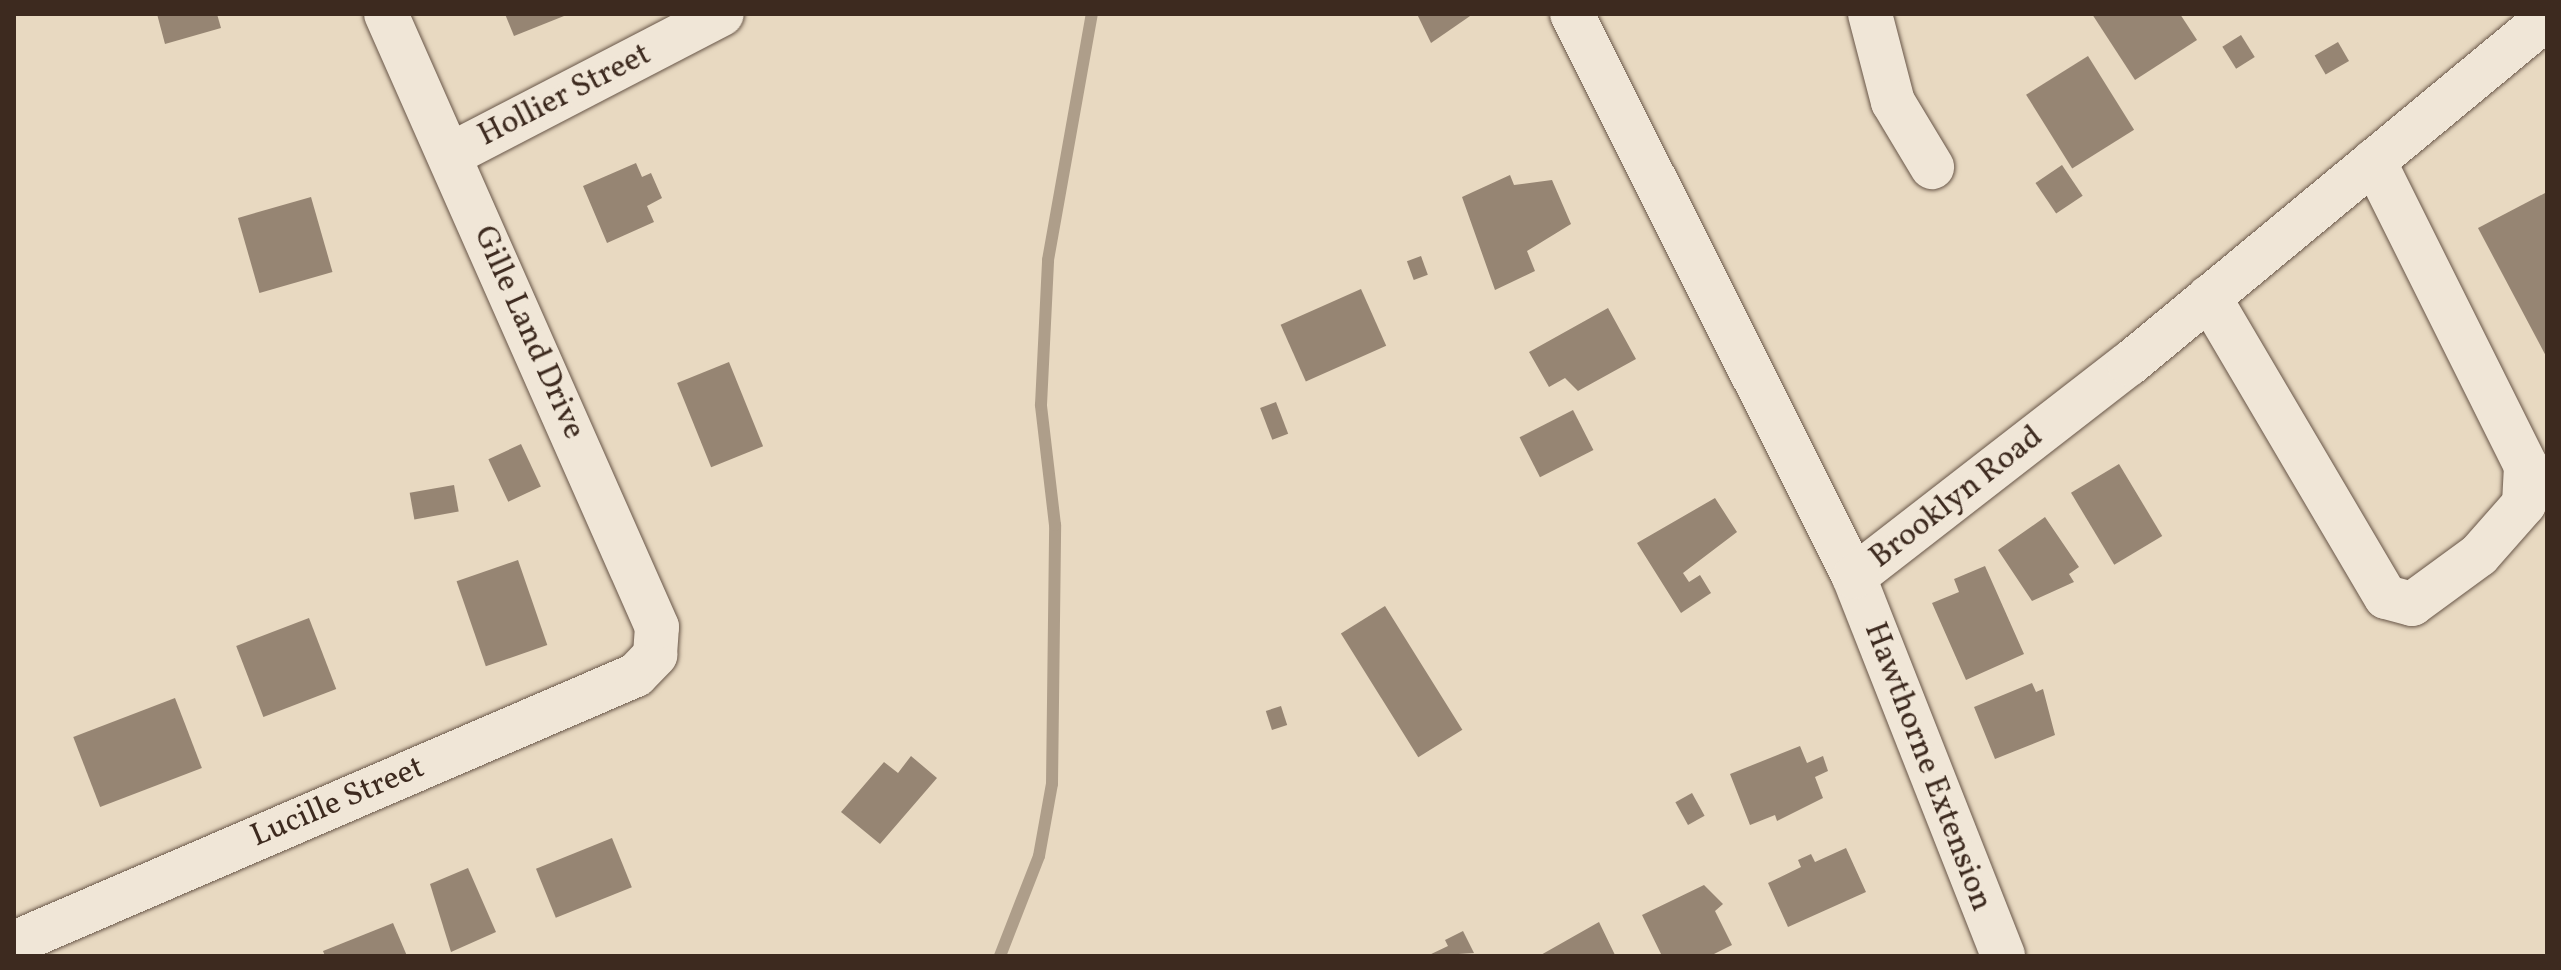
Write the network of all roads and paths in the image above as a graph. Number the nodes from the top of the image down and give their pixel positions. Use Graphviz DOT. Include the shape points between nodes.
graph roads {
  1 [pos="386,14"];
  2 [pos="722,14"];
  3 [pos="1572,14"];
  4 [pos="1870,14"];
  5 [pos="2547,18"];
  6 [pos="450,155"];
  7 [pos="2374,161"];
  8 [pos="1932,167"];
  9 [pos="2209,297"];
  10 [pos="1854,577"];
  11 [pos="655,655"];
  12 [pos="14,943"];
  13 [pos="1987,952"];
  1 -- 6 [label="street, Gille Land Drive"];
  2 -- 6 [label="street, Hollier Street"];
  3 -- 10 [label="street, Brooklyn Road"];
  4 -- 8 [label="street" via="1893,102"];
  5 -- 7 [label="street, Brooklyn Road"];
  6 -- 11 [label="street, Gille Land Drive" via="657,627"];
  7 -- 9 [label="street, Brooklyn Road"];
  7 -- 9 [label="street" via="2526,466 2524,504 2479,555 2412,604 2386,597"];
  9 -- 10 [label="street, Brooklyn Road"];
  10 -- 13 [label="street, Hawthorne Extension"];
  11 -- 12 [label="street, Lucille Street" via="636,675"];
}
